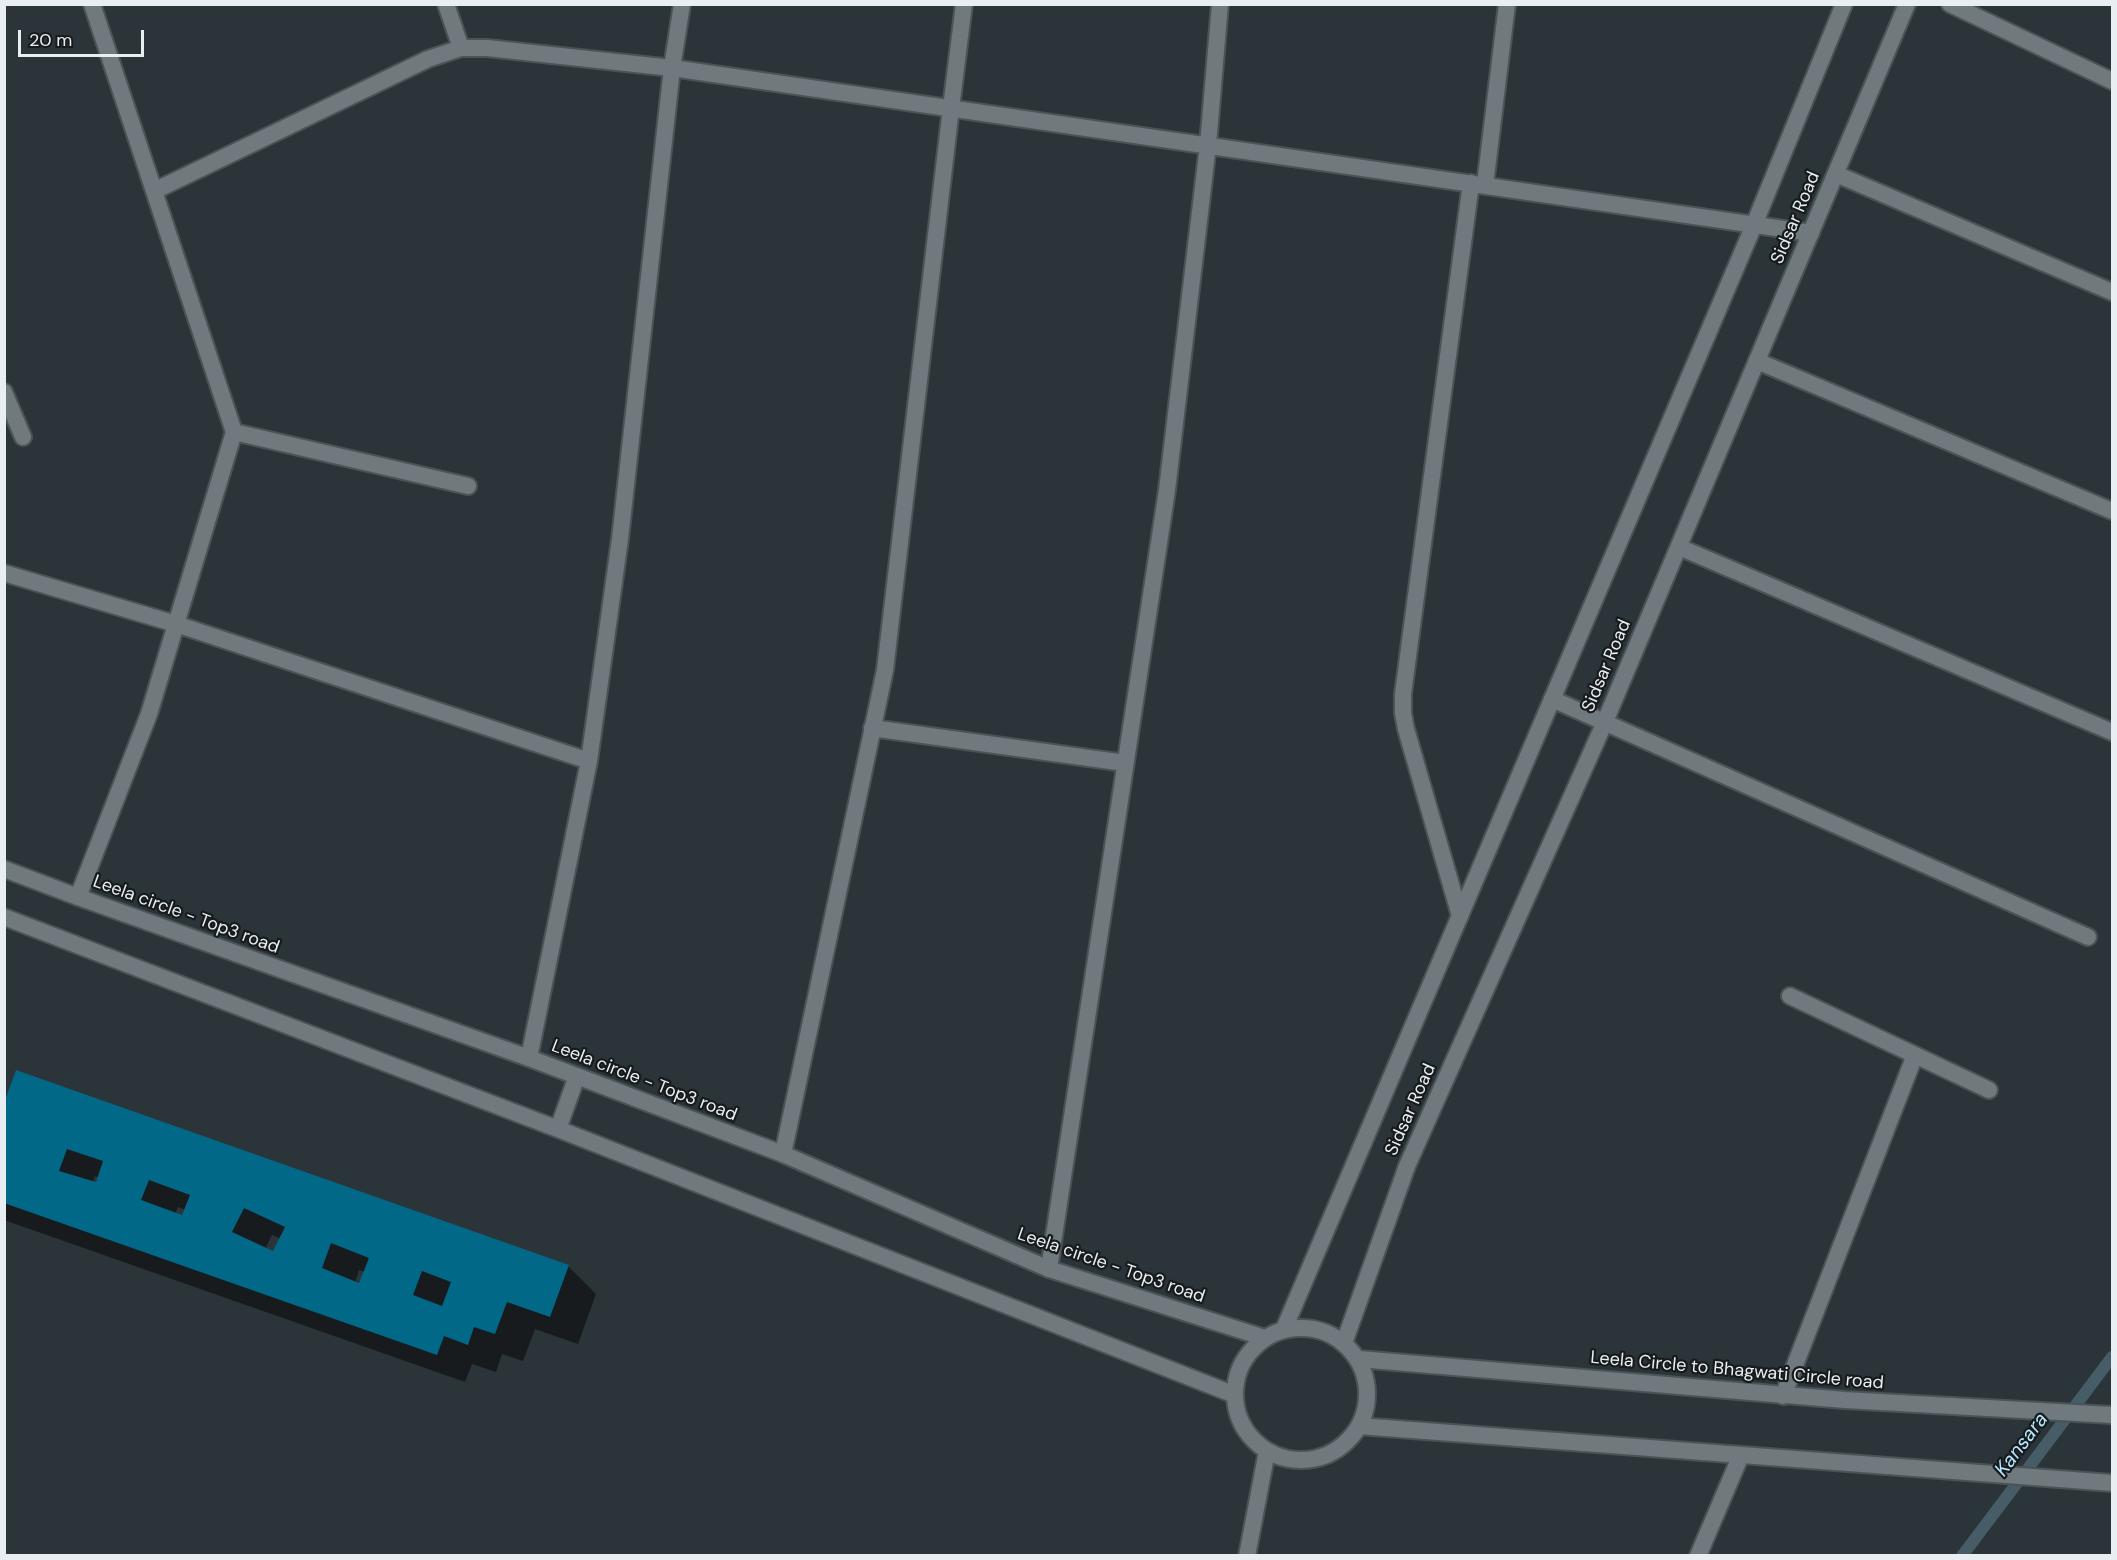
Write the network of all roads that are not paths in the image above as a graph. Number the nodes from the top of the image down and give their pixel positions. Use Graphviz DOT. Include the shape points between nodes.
graph roads {
  1 [pos="92,4"];
  2 [pos="446,4"];
  3 [pos="682,4"];
  4 [pos="964,4"];
  5 [pos="1220,4"];
  6 [pos="1507,4"];
  7 [pos="1844,4"];
  8 [pos="1907,4"];
  9 [pos="1950,4"];
  10 [pos="460,48"];
  11 [pos="672,68"];
  12 [pos="2112,81"];
  13 [pos="951,108"];
  14 [pos="1208,145"];
  15 [pos="1836,174"];
  16 [pos="1478,184"];
  17 [pos="154,191"];
  18 [pos="1754,225"];
  19 [pos="1812,233"];
  20 [pos="2112,292"];
  21 [pos="1758,361"];
  22 [pos="4,392"];
  23 [pos="234,432"];
  24 [pos="23,437"];
  25 [pos="468,486"];
  26 [pos="2112,511"];
  27 [pos="1679,547"];
  28 [pos="4,573"];
  29 [pos="176,624"];
  30 [pos="1552,699"];
  31 [pos="1604,724"];
  32 [pos="872,728"];
  33 [pos="2112,732"];
  34 [pos="589,761"];
  35 [pos="1125,763"];
  36 [pos="4,869"];
  37 [pos="78,897"];
  38 [pos="1460,916"];
  39 [pos="4,917"];
  40 [pos="2088,937"];
  41 [pos="1790,996"];
  42 [pos="1915,1055"];
  43 [pos="529,1058"];
  44 [pos="577,1076"];
  45 [pos="1989,1090"];
  46 [pos="558,1129"];
  47 [pos="783,1154"];
  48 [pos="1049,1269"];
  49 [pos="1284,1329"];
  50 [pos="1265,1338"];
  51 [pos="1344,1343"];
  52 [pos="1359,1359"];
  53 [pos="1235,1395"];
  54 [pos="1783,1396"];
  55 [pos="2112,1415"];
  56 [pos="1359,1426"];
  57 [pos="1267,1451"];
  58 [pos="1741,1455"];
  59 [pos="2112,1483"];
  60 [pos="1247,1556"];
  61 [pos="1698,1556"];
  1 -- 17 [label="street"];
  2 -- 10 [label="street"];
  3 -- 11 [label="street"];
  4 -- 13 [label="street"];
  5 -- 14 [label="street"];
  6 -- 16 [label="street"];
  7 -- 18 [label="street, Sidsar Road"];
  8 -- 15 [label="street, Sidsar Road"];
  9 -- 12 [label="street"];
  10 -- 11 [label="street"];
  10 -- 17 [label="street" via="428,59"];
  11 -- 13 [label="street"];
  11 -- 34 [label="street" via="620,539"];
  13 -- 14 [label="street"];
  13 -- 32 [label="street" via="886,658"];
  14 -- 16 [label="street"];
  14 -- 35 [label="street" via="1167,490"];
  15 -- 19 [label="street, Sidsar Road"];
  15 -- 20 [label="street"];
  16 -- 18 [label="street"];
  16 -- 38 [label="street" via="1403,694 1406,729"];
  17 -- 23 [label="street"];
  18 -- 19 [label="street"];
  18 -- 30 [label="street, Sidsar Road"];
  19 -- 21 [label="street, Sidsar Road"];
  21 -- 26 [label="street"];
  21 -- 27 [label="street, Sidsar Road"];
  22 -- 24 [label="street"];
  23 -- 25 [label="street"];
  23 -- 29 [label="street"];
  27 -- 31 [label="street, Sidsar Road"];
  27 -- 33 [label="street"];
  28 -- 29 [label="street"];
  29 -- 34 [label="street"];
  29 -- 37 [label="street" via="149,714"];
  30 -- 31 [label="street"];
  30 -- 38 [label="street, Sidsar Road"];
  31 -- 40 [label="street"];
  31 -- 51 [label="street, Sidsar Road" via="1407,1166"];
  32 -- 35 [label="street"];
  32 -- 47 [label="street"];
  34 -- 43 [label="street"];
  35 -- 48 [label="street"];
  36 -- 37 [label="street, Leela circle - Top3 road"];
  37 -- 43 [label="street, Leela circle - Top3 road"];
  38 -- 49 [label="street, Sidsar Road"];
  39 -- 46 [label="street"];
  41 -- 42 [label="street"];
  42 -- 45 [label="street"];
  42 -- 54 [label="street"];
  43 -- 44 [label="street, Leela circle - Top3 road"];
  44 -- 46 [label="street"];
  44 -- 47 [label="street, Leela circle - Top3 road"];
  46 -- 53 [label="street"];
  47 -- 48 [label="street, Leela circle - Top3 road"];
  48 -- 50 [label="street, Leela circle - Top3 road"];
  49 -- 50 [label="street"];
  49 -- 51 [label="street" via="1306,1327 1326,1331"];
  50 -- 53 [label="street" via="1248,1353 1238,1373"];
  51 -- 52 [label="street"];
  52 -- 54 [label="street, Leela Circle to Bhagwati Circle road"];
  52 -- 56 [label="street" via="1368,1400"];
  53 -- 57 [label="street" via="1239,1418 1250,1437"];
  54 -- 55 [label="street, Leela Circle to Bhagwati Circle road"];
  56 -- 57 [label="street" via="1332,1453 1311,1460 1288,1459"];
  56 -- 58 [label="street"];
  57 -- 60 [label="street"];
  58 -- 59 [label="street"];
  58 -- 61 [label="street"];
}
